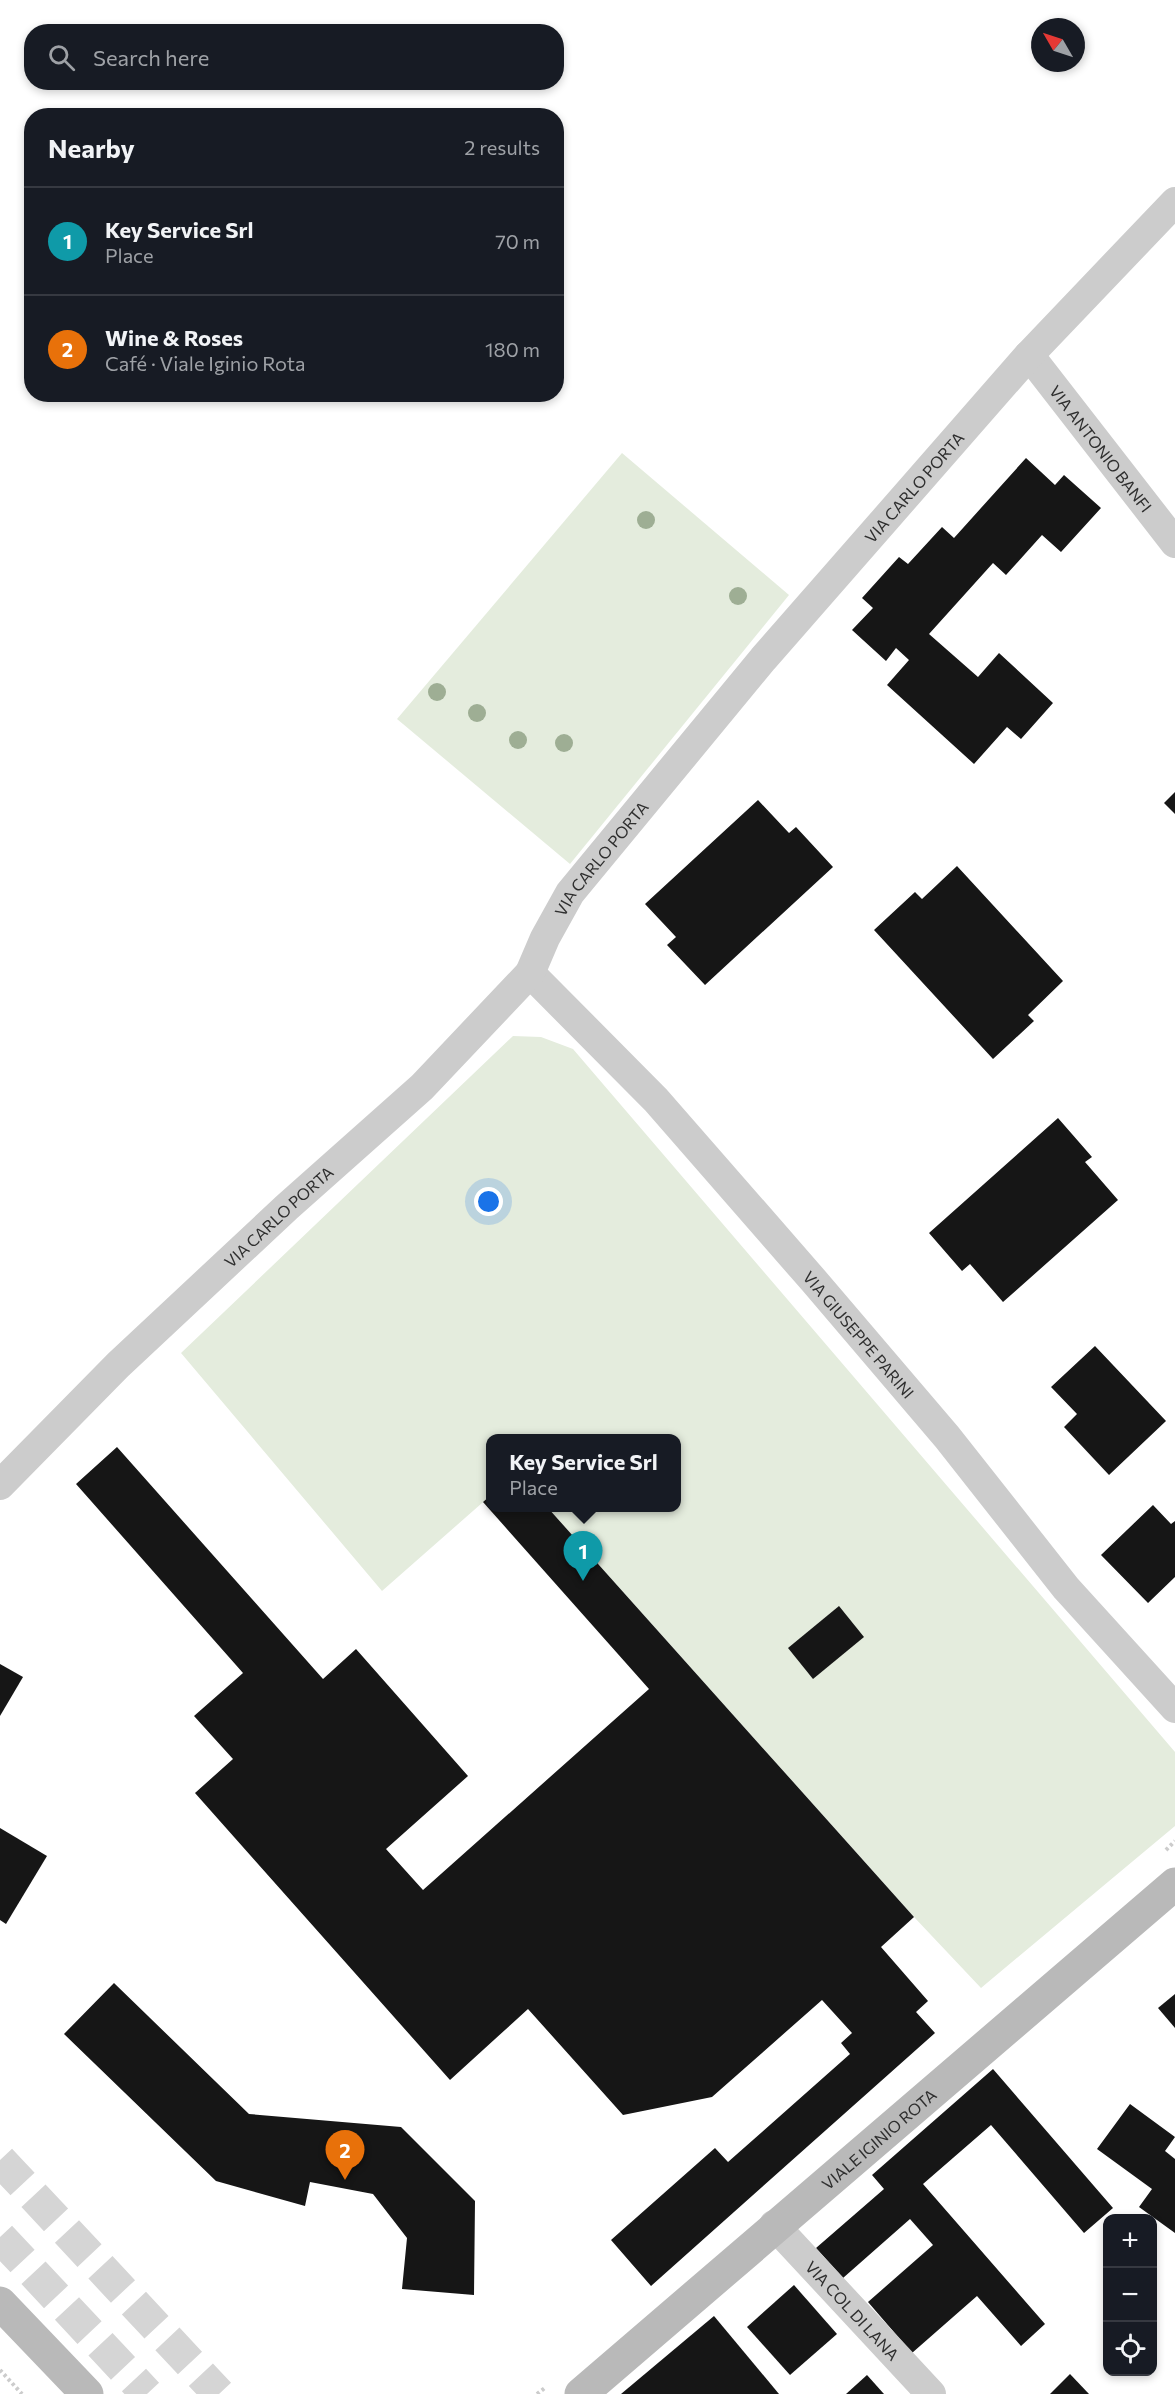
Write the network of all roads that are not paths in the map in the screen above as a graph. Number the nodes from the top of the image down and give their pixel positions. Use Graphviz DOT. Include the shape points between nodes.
graph roads {
  1 [pos="1175,202"];
  2 [pos="1029,355"];
  3 [pos="1175,543"];
  4 [pos="530,973"];
  5 [pos="0,1485"];
  6 [pos="1175,1708"];
  7 [pos="1175,1884"];
  8 [pos="774,2226"];
  9 [pos="0,2303"];
  10 [pos="87,2394"];
  11 [pos="581,2394"];
  12 [pos="931,2394"];
  1 -- 2 [label="street, VIA CARLO PORTA"];
  2 -- 3 [label="street, VIA ANTONIO BANFI"];
  2 -- 4 [label="street, VIA CARLO PORTA" via="763,659 570,893"];
  4 -- 5 [label="street, VIA CARLO PORTA" via="423,1087 118,1365"];
  4 -- 6 [label="street, VIA GIUSEPPE PARINI" via="656,1100 947,1437 1065,1588"];
  7 -- 8 [label="street, VIALE IGINIO ROTA"];
  8 -- 11 [label="street, VIALE IGINIO ROTA"];
  8 -- 12 [label="street, VIA COL DI LANA"];
  9 -- 10 [label="street"];
}
